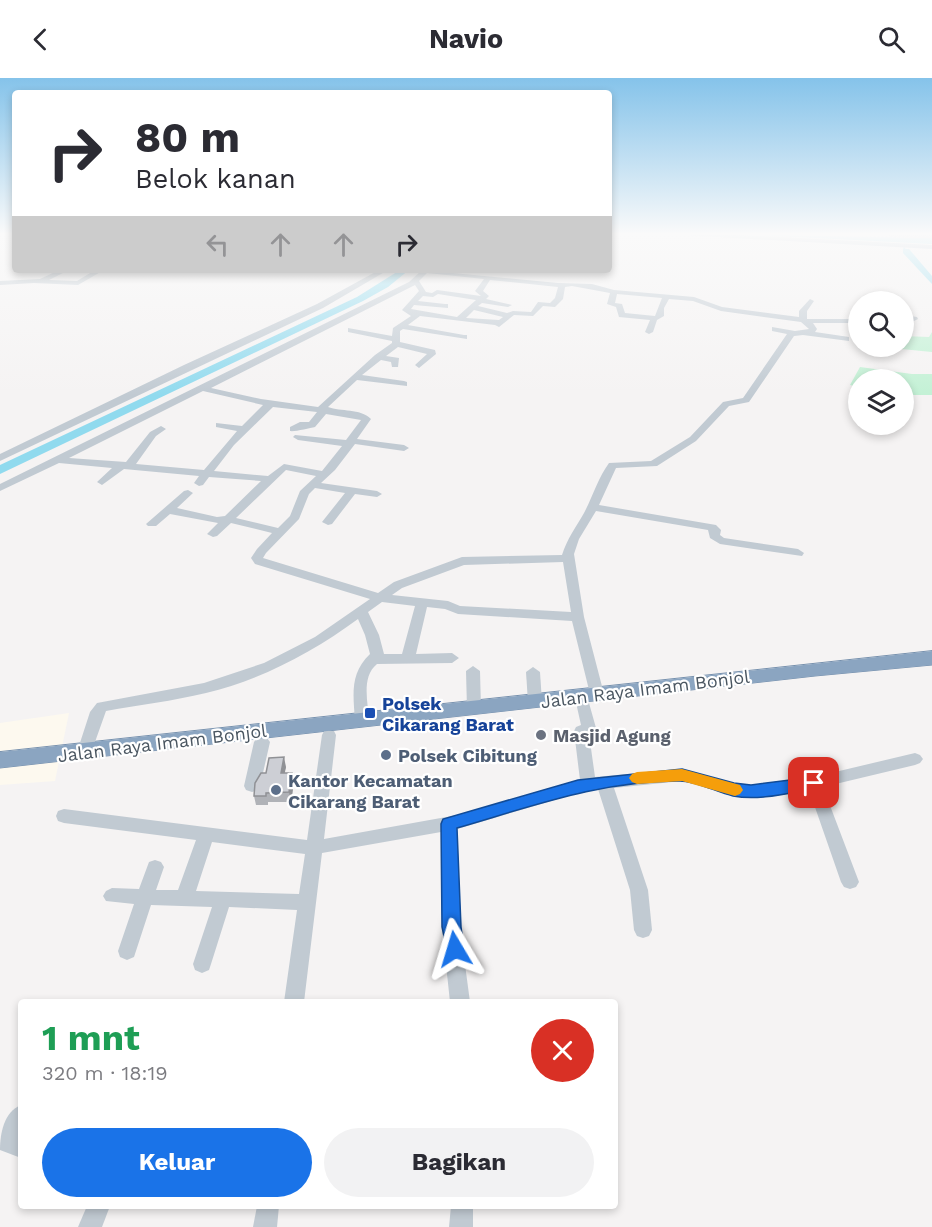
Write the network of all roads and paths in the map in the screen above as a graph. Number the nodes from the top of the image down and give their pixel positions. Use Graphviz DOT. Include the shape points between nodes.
graph roads {
  1 [pos="351,289"];
  2 [pos="400,289"];
  3 [pos="423,289"];
  4 [pos="480,289"];
  5 [pos="561,289"];
  6 [pos="602,289"];
  7 [pos="614,292"];
  8 [pos="421,293"];
  9 [pos="667,296"];
  10 [pos="481,299"];
  11 [pos="810,301"];
  12 [pos="412,303"];
  13 [pos="508,305"];
  14 [pos="445,306"];
  15 [pos="471,307"];
  16 [pos="715,307"];
  17 [pos="414,313"];
  18 [pos="755,314"];
  19 [pos="656,318"];
  20 [pos="459,320"];
  21 [pos="725,320"];
  22 [pos="805,320"];
  23 [pos="503,321"];
  24 [pos="848,321"];
  25 [pos="443,324"];
  26 [pos="750,324"];
  27 [pos="401,326"];
  28 [pos="775,329"];
  29 [pos="351,330"];
  30 [pos="431,331"];
  31 [pos="649,332"];
  32 [pos="798,333"];
  33 [pos="464,337"];
  34 [pos="846,339"];
  35 [pos="396,342"];
  36 [pos="378,357"];
  37 [pos="395,365"];
  38 [pos="419,365"];
  39 [pos="355,377"];
  40 [pos="404,384"];
  41 [pos="202,388"];
  42 [pos="272,402"];
  43 [pos="323,409"];
  44 [pos="219,425"];
  45 [pos="119,428"];
  46 [pos="161,429"];
  47 [pos="243,429"];
  48 [pos="135,432"];
  49 [pos="350,442"];
  50 [pos="404,448"];
  51 [pos="0,458"];
  52 [pos="60,460"];
  53 [pos="127,464"];
  54 [pos="206,472"];
  55 [pos="324,474"];
  56 [pos="270,479"];
  57 [pos="102,482"];
  58 [pos="199,483"];
  59 [pos="313,485"];
  60 [pos="0,488"];
  61 [pos="351,492"];
  62 [pos="189,493"];
  63 [pos="377,494"];
  64 [pos="593,507"];
  65 [pos="168,510"];
  66 [pos="228,519"];
  67 [pos="328,522"];
  68 [pos="152,524"];
  69 [pos="281,532"];
  70 [pos="213,534"];
  71 [pos="798,553"];
  72 [pos="568,558"];
  73 [pos="380,598"];
  74 [pos="422,602"];
  75 [pos="361,611"];
  76 [pos="578,618"];
  77 [pos="452,658"];
  78 [pos="932,658"];
  79 [pos="374,659"];
  80 [pos="408,659"];
  81 [pos="932,670"];
  82 [pos="473,671"];
  83 [pos="533,672"];
  84 [pos="535,702"];
  85 [pos="594,702"];
  86 [pos="474,709"];
  87 [pos="362,720"];
  88 [pos="329,735"];
  89 [pos="262,742"];
  90 [pos="75,757"];
  91 [pos="915,759"];
  92 [pos="0,760"];
  93 [pos="0,770"];
  94 [pos="596,783"];
  95 [pos="814,783"];
  96 [pos="252,786"];
  97 [pos="64,816"];
  98 [pos="449,824"];
  99 [pos="206,836"];
  100 [pos="313,848"];
  101 [pos="155,867"];
  102 [pos="850,882"];
  103 [pos="112,896"];
  104 [pos="147,897"];
  105 [pos="184,899"];
  106 [pos="223,900"];
  107 [pos="306,902"];
  108 [pos="643,930"];
  109 [pos="127,951"];
  110 [pos="202,964"];
  111 [pos="294,999"];
  112 [pos="460,999"];
  113 [pos="18,1121"];
  114 [pos="18,1146"];
  115 [pos="98,1209"];
  116 [pos="268,1209"];
  117 [pos="462,1209"];
  118 [pos="90,1227"];
  119 [pos="265,1227"];
  120 [pos="461,1227"];
  1 -- 51 [label="street"];
  2 -- 41 [label="street"];
  3 -- 8 [label="street"];
  4 -- 10 [label="street" via="485,295"];
  5 -- 23 [label="street" via="559,299 552,305 541,304 532,314 514,312"];
  6 -- 7 [label="street"];
  7 -- 9 [label="street"];
  7 -- 19 [label="street" via="611,304 619,306 622,315"];
  8 -- 10 [label="street"];
  8 -- 12 [label="street"];
  9 -- 16 [label="street" via="697,299"];
  9 -- 19 [label="street"];
  10 -- 13 [label="street"];
  10 -- 15 [label="street"];
  11 -- 22 [label="street" via="803,311"];
  12 -- 14 [label="street"];
  12 -- 17 [label="street" via="406,310"];
  15 -- 20 [label="street"];
  15 -- 23 [label="street"];
  16 -- 18 [label="street"];
  16 -- 21 [label="street"];
  17 -- 20 [label="street"];
  17 -- 27 [label="street" via="415,318"];
  18 -- 22 [label="street"];
  18 -- 26 [label="street"];
  19 -- 31 [label="street"];
  20 -- 23 [label="street"];
  22 -- 24 [label="street"];
  22 -- 32 [label="street" via="813,331"];
  25 -- 30 [label="street"];
  27 -- 30 [label="street"];
  27 -- 35 [label="street" via="395,331"];
  28 -- 32 [label="street"];
  29 -- 35 [label="street"];
  30 -- 33 [label="street"];
  32 -- 34 [label="street"];
  32 -- 64 [label="street" via="747,399 726,404 693,439 653,464 613,465"];
  35 -- 36 [label="street"];
  35 -- 38 [label="street" via="432,352"];
  36 -- 37 [label="street" via="396,360"];
  36 -- 39 [label="street"];
  39 -- 40 [label="street"];
  39 -- 43 [label="street"];
  41 -- 42 [label="street"];
  41 -- 45 [label="street"];
  42 -- 43 [label="street"];
  42 -- 47 [label="street"];
  43 -- 49 [label="street" via="365,417 366,422"];
  43 -- 49 [label="street" via="312,425 300,425 296,433"];
  44 -- 47 [label="street"];
  45 -- 48 [label="street"];
  45 -- 52 [label="street"];
  46 -- 53 [label="street"];
  47 -- 54 [label="street"];
  49 -- 50 [label="street"];
  49 -- 55 [label="street"];
  52 -- 53 [label="street"];
  52 -- 60 [label="street"];
  53 -- 54 [label="street"];
  53 -- 57 [label="street"];
  54 -- 56 [label="street"];
  54 -- 58 [label="street"];
  55 -- 56 [label="street" via="284,467"];
  55 -- 59 [label="street"];
  56 -- 66 [label="street"];
  59 -- 61 [label="street"];
  59 -- 69 [label="street" via="304,493 295,518"];
  61 -- 63 [label="street"];
  61 -- 67 [label="street"];
  62 -- 65 [label="street"];
  64 -- 71 [label="street" via="712,527 720,541"];
  64 -- 72 [label="street" via="570,544"];
  65 -- 66 [label="street"];
  65 -- 68 [label="street"];
  66 -- 69 [label="street"];
  66 -- 70 [label="street"];
  69 -- 73 [label="street" via="258,555 259,561"];
  72 -- 73 [label="street" via="462,561 398,585"];
  72 -- 76 [label="street"];
  73 -- 74 [label="street"];
  73 -- 75 [label="street"];
  74 -- 76 [label="street" via="458,610"];
  74 -- 80 [label="street"];
  75 -- 79 [label="street" via="376,649"];
  75 -- 90 [label="street" via="311,646 251,674 206,688 102,707"];
  76 -- 85 [label="street"];
  77 -- 80 [label="street"];
  78 -- 85 [label="highway, Jalan Raya Imam Bonjol" via="815,669"];
  79 -- 80 [label="street"];
  79 -- 87 [label="street" via="367,664 362,678"];
  81 -- 85 [label="highway, Jalan Raya Imam Bonjol"];
  82 -- 86 [label="street"];
  83 -- 84 [label="street"];
  84 -- 85 [label="highway, Jalan Raya Imam Bonjol"];
  84 -- 86 [label="highway, Jalan Raya Imam Bonjol"];
  85 -- 88 [label="highway, Jalan Raya Imam Bonjol"];
  85 -- 94 [label="street" via="589,728 581,731"];
  86 -- 87 [label="highway, Jalan Raya Imam Bonjol"];
  87 -- 90 [label="highway, Jalan Raya Imam Bonjol"];
  88 -- 89 [label="highway, Jalan Raya Imam Bonjol"];
  88 -- 100 [label="street"];
  89 -- 90 [label="highway, Jalan Raya Imam Bonjol"];
  89 -- 96 [label="street"];
  90 -- 92 [label="highway, Jalan Raya Imam Bonjol"];
  90 -- 93 [label="highway, Jalan Raya Imam Bonjol"];
  91 -- 95 [label="street"];
  94 -- 95 [label="street" via="682,775 751,792"];
  94 -- 98 [label="street"];
  94 -- 108 [label="street" via="639,890"];
  95 -- 102 [label="street"];
  97 -- 99 [label="street"];
  98 -- 100 [label="street"];
  98 -- 112 [label="street" via="451,927"];
  99 -- 100 [label="street"];
  99 -- 105 [label="street"];
  100 -- 107 [label="street"];
  101 -- 104 [label="street"];
  103 -- 104 [label="street"];
  104 -- 105 [label="street"];
  104 -- 109 [label="street"];
  105 -- 106 [label="street"];
  106 -- 107 [label="street"];
  106 -- 110 [label="street"];
  107 -- 111 [label="street"];
  113 -- 114 [label="street" via="7,1141"];
  115 -- 118 [label="street"];
  116 -- 119 [label="street"];
  117 -- 120 [label="street"];
}
